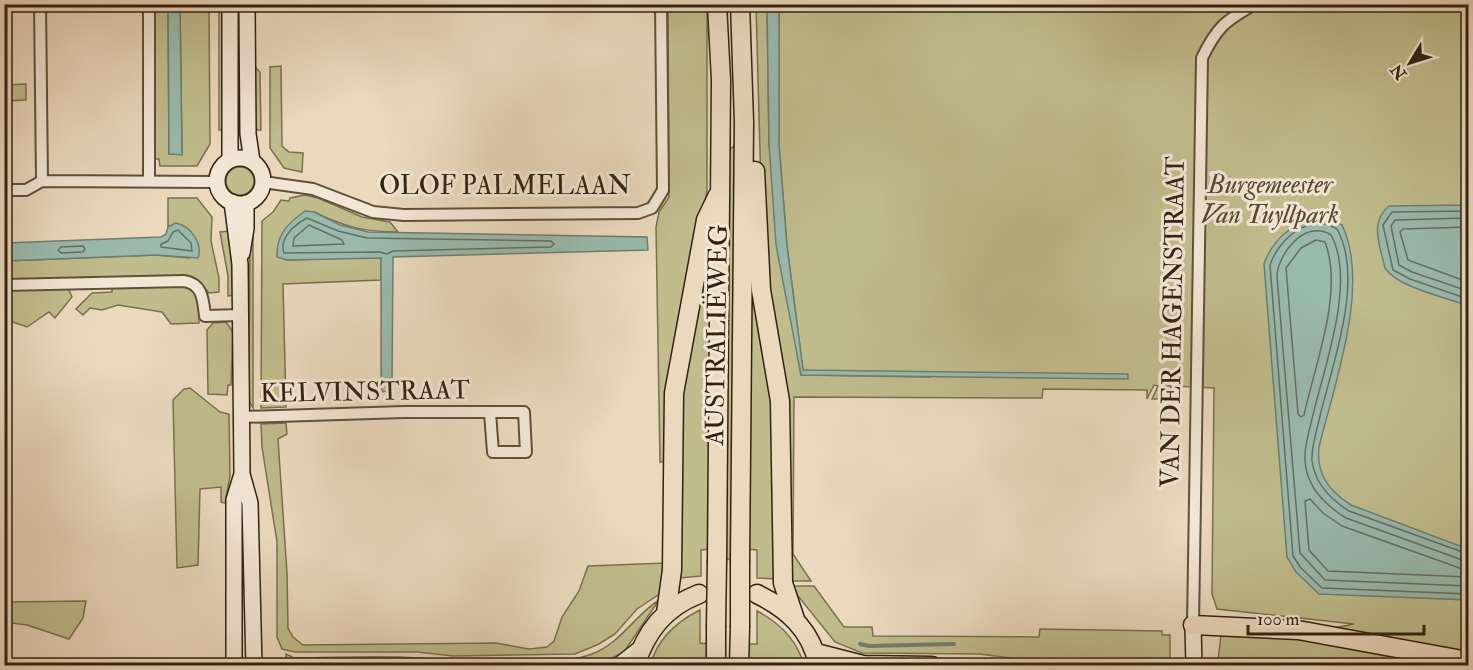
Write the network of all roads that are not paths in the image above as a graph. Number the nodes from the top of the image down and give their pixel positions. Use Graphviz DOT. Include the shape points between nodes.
graph roads {
  1 [pos="40,4"];
  2 [pos="149,4"];
  3 [pos="230,4"];
  4 [pos="247,4"];
  5 [pos="661,4"];
  6 [pos="717,4"];
  7 [pos="740,4"];
  8 [pos="1255,4"];
  9 [pos="744,122"];
  10 [pos="230,160"];
  11 [pos="252,161"];
  12 [pos="42,181"];
  13 [pos="149,181"];
  14 [pos="217,182"];
  15 [pos="263,182"];
  16 [pos="721,189"];
  17 [pos="4,190"];
  18 [pos="239,202"];
  19 [pos="4,285"];
  20 [pos="241,315"];
  21 [pos="490,413"];
  22 [pos="242,417"];
  23 [pos="242,474"];
  24 [pos="699,594"];
  25 [pos="757,594"];
  26 [pos="666,613"];
  27 [pos="795,619"];
  28 [pos="1193,625"];
  29 [pos="638,657"];
  30 [pos="817,659"];
  31 [pos="1468,661"];
  32 [pos="234,666"];
  33 [pos="255,666"];
  34 [pos="618,666"];
  35 [pos="716,666"];
  36 [pos="739,666"];
  37 [pos="932,666"];
  38 [pos="1194,666"];
  1 -- 12 [label="street"];
  2 -- 13 [label="street"];
  3 -- 10 [label="street"];
  4 -- 11 [label="street" via="248,134"];
  5 -- 15 [label="street, OLOF PALMELAAN" via="663,189 652,208 638,213 404,215 374,212 313,189"];
  6 -- 16 [label="main road, AUSTRALIËWEG"];
  7 -- 9 [label="main road, AUSTRALIËWEG"];
  8 -- 28 [label="street, VAN DER HAGENSTRAAT" via="1214,33 1202,58"];
  9 -- 27 [label="main road" via="754,151 761,290 780,401 783,583"];
  9 -- 36 [label="main road, AUSTRALIËWEG, bridge"];
  10 -- 11 [label="street"];
  10 -- 14 [label="street" via="220,169"];
  11 -- 15 [label="street"];
  12 -- 13 [label="street"];
  12 -- 17 [label="street" via="26,189"];
  13 -- 14 [label="street"];
  14 -- 18 [label="street" via="222,194"];
  15 -- 18 [label="street" via="258,195"];
  16 -- 26 [label="main road" via="706,219 675,393 672,570"];
  16 -- 35 [label="main road, AUSTRALIËWEG, bridge"];
  18 -- 20 [label="street" via="246,228 240,264"];
  19 -- 20 [label="street" via="184,281 201,291 205,316"];
  20 -- 22 [label="street"];
  21 -- 21 [label="street, KELVINSTRAAT" via="493,452 526,452 524,412"];
  21 -- 22 [label="street, KELVINSTRAAT"];
  22 -- 23 [label="street"];
  23 -- 32 [label="street" via="234,500"];
  23 -- 33 [label="street" via="250,503"];
  24 -- 26 [label="main road"];
  25 -- 27 [label="main road"];
  26 -- 29 [label="main road" via="651,629"];
  27 -- 30 [label="main road"];
  28 -- 31 [label="main road" via="1299,630"];
  28 -- 38 [label="street, VAN DER HAGENSTRAAT"];
  29 -- 34 [label="street"];
  30 -- 37 [label="main road" via="863,665"];
}
